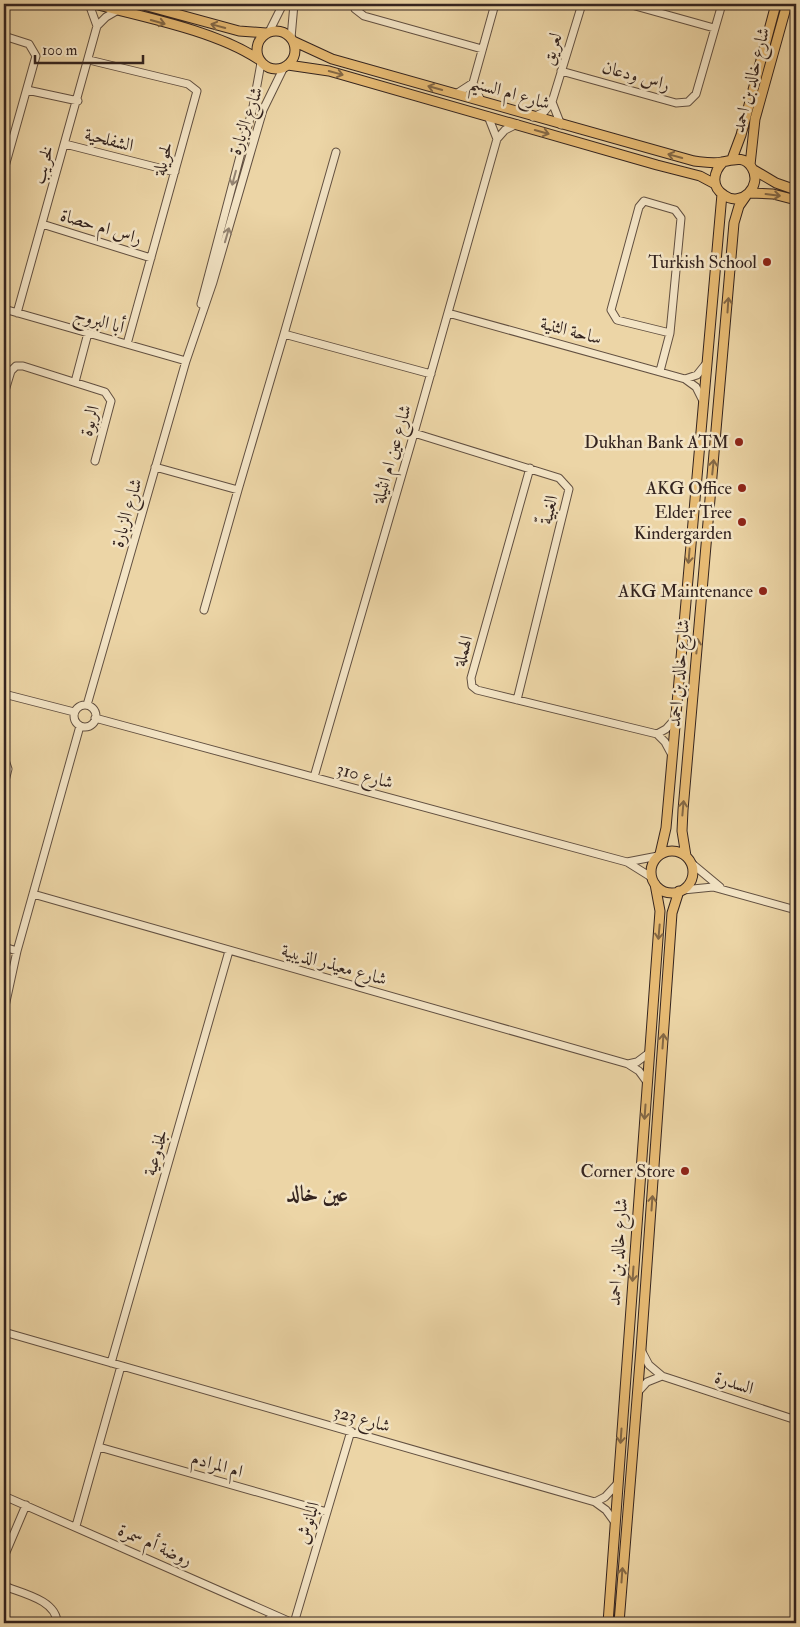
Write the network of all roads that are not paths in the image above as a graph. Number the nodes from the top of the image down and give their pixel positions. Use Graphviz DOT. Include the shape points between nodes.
graph roads {
  1 [pos="89,4"];
  2 [pos="94,4"];
  3 [pos="140,4"];
  4 [pos="283,4"];
  5 [pos="294,4"];
  6 [pos="354,4"];
  7 [pos="495,4"];
  8 [pos="582,4"];
  9 [pos="628,4"];
  10 [pos="722,4"];
  11 [pos="776,4"];
  12 [pos="787,4"];
  13 [pos="118,10"];
  14 [pos="97,26"];
  15 [pos="714,28"];
  16 [pos="268,33"];
  17 [pos="4,36"];
  18 [pos="292,39"];
  19 [pos="482,49"];
  20 [pos="89,60"];
  21 [pos="260,61"];
  22 [pos="286,66"];
  23 [pos="561,71"];
  24 [pos="472,83"];
  25 [pos="27,90"];
  26 [pos="456,94"];
  27 [pos="78,101"];
  28 [pos="481,101"];
  29 [pos="552,102"];
  30 [pos="488,116"];
  31 [pos="533,117"];
  32 [pos="516,124"];
  33 [pos="561,125"];
  34 [pos="497,139"];
  35 [pos="65,144"];
  36 [pos="336,152"];
  37 [pos="732,158"];
  38 [pos="723,162"];
  39 [pos="752,168"];
  40 [pos="4,170"];
  41 [pos="175,172"];
  42 [pos="715,184"];
  43 [pos="796,190"];
  44 [pos="722,194"];
  45 [pos="748,194"];
  46 [pos="796,200"];
  47 [pos="42,224"];
  48 [pos="151,258"];
  49 [pos="4,309"];
  50 [pos="16,313"];
  51 [pos="448,313"];
  52 [pos="196,329"];
  53 [pos="88,333"];
  54 [pos="670,333"];
  55 [pos="284,334"];
  56 [pos="127,344"];
  57 [pos="186,361"];
  58 [pos="705,365"];
  59 [pos="660,371"];
  60 [pos="431,374"];
  61 [pos="685,379"];
  62 [pos="75,382"];
  63 [pos="4,394"];
  64 [pos="702,398"];
  65 [pos="414,433"];
  66 [pos="95,461"];
  67 [pos="155,467"];
  68 [pos="530,468"];
  69 [pos="238,490"];
  70 [pos="204,610"];
  71 [pos="4,694"];
  72 [pos="517,700"];
  73 [pos="87,705"];
  74 [pos="74,712"];
  75 [pos="95,718"];
  76 [pos="675,720"];
  77 [pos="80,726"];
  78 [pos="656,734"];
  79 [pos="672,755"];
  80 [pos="4,757"];
  81 [pos="314,777"];
  82 [pos="4,785"];
  83 [pos="659,855"];
  84 [pos="688,859"];
  85 [pos="627,862"];
  86 [pos="653,881"];
  87 [pos="722,889"];
  88 [pos="681,891"];
  89 [pos="33,894"];
  90 [pos="796,910"];
  91 [pos="4,948"];
  92 [pos="17,951"];
  93 [pos="229,951"];
  94 [pos="4,1011"];
  95 [pos="649,1053"];
  96 [pos="628,1064"];
  97 [pos="647,1082"];
  98 [pos="4,1332"];
  99 [pos="641,1349"];
  100 [pos="111,1363"];
  101 [pos="121,1366"];
  102 [pos="662,1376"];
  103 [pos="636,1394"];
  104 [pos="796,1420"];
  105 [pos="351,1431"];
  106 [pos="99,1447"];
  107 [pos="618,1484"];
  108 [pos="4,1496"];
  109 [pos="595,1502"];
  110 [pos="26,1505"];
  111 [pos="327,1512"];
  112 [pos="614,1522"];
  113 [pos="76,1526"];
  114 [pos="6,1544"];
  115 [pos="4,1557"];
  116 [pos="4,1586"];
  117 [pos="271,1614"];
  118 [pos="58,1623"];
  119 [pos="268,1623"];
  120 [pos="294,1623"];
  121 [pos="608,1623"];
  122 [pos="619,1623"];
  1 -- 14 [label="street"];
  2 -- 13 [label="main road"];
  16 -- 3 [label="main road, one-way" via="239,31"];
  4 -- 16 [label="street"];
  5 -- 18 [label="street"];
  6 -- 19 [label="street" via="364,16"];
  7 -- 19 [label="street"];
  8 -- 23 [label="street, لعريق"];
  9 -- 15 [label="street"];
  10 -- 15 [label="street, راس ودعان"];
  11 -- 37 [label="main road, شارع خالد بن احمد"];
  12 -- 39 [label="main road, شارع خالد بن احمد" via="756,119"];
  13 -- 14 [label="street"];
  13 -- 21 [label="main road, one-way" via="216,38"];
  14 -- 20 [label="street, لخريب"];
  15 -- 23 [label="street, راس ودعان" via="696,94 688,102 676,103"];
  16 -- 18 [label="main road" via="278,31"];
  16 -- 21 [label="main road" via="256,48"];
  17 -- 25 [label="street" via="24,41 34,50 36,56"];
  18 -- 22 [label="main road" via="295,54"];
  26 -- 18 [label="main road, شارع ام السنيم, one-way" via="332,60"];
  19 -- 24 [label="street"];
  20 -- 27 [label="street, لخريب"];
  20 -- 41 [label="street, لحويلة" via="196,88 197,98"];
  21 -- 22 [label="main road" via="272,69"];
  21 -- 52 [label="street, شارع الزبارة, one-way" via="253,107"];
  22 -- 30 [label="main road, شارع ام السنيم, one-way" via="328,71"];
  52 -- 22 [label="street, شارع الزبارة, one-way" via="213,282 263,110"];
  23 -- 29 [label="street, لعريق"];
  24 -- 26 [label="street"];
  24 -- 28 [label="street"];
  25 -- 27 [label="street"];
  25 -- 40 [label="street"];
  26 -- 28 [label="main road, شارع ام السنيم"];
  27 -- 35 [label="street, لخريب"];
  28 -- 31 [label="main road, شارع ام السنيم"];
  29 -- 31 [label="street" via="544,112"];
  29 -- 33 [label="street"];
  30 -- 32 [label="main road, شارع ام السنيم"];
  30 -- 34 [label="street"];
  31 -- 33 [label="main road, شارع ام السنيم"];
  32 -- 34 [label="street"];
  32 -- 42 [label="main road, شارع ام السنيم, one-way" via="692,173"];
  38 -- 33 [label="main road, شارع ام السنيم, one-way" via="694,161"];
  34 -- 51 [label="street, شارع عين ام انثيلة"];
  35 -- 41 [label="street, الشفلحية"];
  35 -- 47 [label="street, لخريب"];
  36 -- 55 [label="street"];
  37 -- 38 [label="main road"];
  37 -- 39 [label="main road" via="745,161"];
  38 -- 42 [label="main road" via="716,171"];
  39 -- 43 [label="main road" via="771,181"];
  39 -- 45 [label="main road" via="755,182"];
  41 -- 48 [label="street, لحويلة"];
  42 -- 44 [label="main road"];
  44 -- 45 [label="main road" via="733,199"];
  44 -- 58 [label="main road, شارع خالد بن احمد"];
  45 -- 46 [label="main road, one-way" via="772,194"];
  84 -- 45 [label="main road, شارع خالد بن احمد, one-way" via="682,820 734,223 739,206"];
  47 -- 48 [label="street, راس ام حصاة"];
  47 -- 50 [label="street, لخريب"];
  48 -- 56 [label="street, لحويلة"];
  49 -- 50 [label="street, أبا البروج"];
  50 -- 53 [label="street, أبا البروج"];
  51 -- 59 [label="street, ساحة الثنية"];
  51 -- 60 [label="street, شارع عين ام انثيلة"];
  52 -- 57 [label="street, شارع الزبارة"];
  53 -- 56 [label="street, أبا البروج"];
  53 -- 62 [label="street, الربوة"];
  54 -- 54 [label="street" via="681,218 675,210 644,201 639,207 611,310 617,320"];
  54 -- 59 [label="street"];
  55 -- 60 [label="street"];
  55 -- 69 [label="street"];
  56 -- 57 [label="street, أبا البروج"];
  57 -- 67 [label="street, شارع الزبارة"];
  58 -- 61 [label="street" via="697,374"];
  58 -- 64 [label="main road, شارع خالد بن احمد"];
  59 -- 61 [label="street, ساحة الثنية"];
  60 -- 65 [label="street, شارع عين ام انثيلة"];
  61 -- 64 [label="street, ساحة الثنية" via="696,387"];
  62 -- 63 [label="street, الربوة" via="16,366 11,371"];
  62 -- 66 [label="street, الربوة" via="106,392 111,402"];
  64 -- 76 [label="main road, شارع خالد بن احمد, one-way"];
  65 -- 68 [label="street, الغبيةّ"];
  65 -- 81 [label="street, شارع عين ام انثيلة"];
  67 -- 69 [label="street"];
  67 -- 73 [label="street, شارع الزبارة"];
  68 -- 72 [label="street, الغبيةّ" via="559,478 567,485 569,495"];
  68 -- 72 [label="street, الهملة" via="471,678 472,686 477,690"];
  69 -- 70 [label="street"];
  71 -- 74 [label="street"];
  72 -- 78 [label="street, الهملة"];
  73 -- 74 [label="street" via="78,707"];
  73 -- 75 [label="street" via="94,710"];
  74 -- 77 [label="street"];
  75 -- 77 [label="street" via="88,726"];
  75 -- 81 [label="street, شارع 310"];
  76 -- 78 [label="street"];
  76 -- 79 [label="main road, شارع خالد بن احمد"];
  77 -- 89 [label="street"];
  78 -- 79 [label="street"];
  79 -- 83 [label="main road, شارع خالد بن احمد" via="665,837"];
  80 -- 82 [label="street" via="8,768"];
  81 -- 85 [label="street, شارع 310"];
  83 -- 84 [label="main road" via="676,851"];
  83 -- 85 [label="street, شارع 310"];
  83 -- 86 [label="main road" via="652,865"];
  84 -- 87 [label="street"];
  84 -- 88 [label="main road" via="692,868 691,880"];
  85 -- 86 [label="street, شارع 310"];
  86 -- 88 [label="main road" via="663,891"];
  86 -- 95 [label="main road, شارع خالد بن احمد, one-way" via="660,911"];
  87 -- 88 [label="street" via="702,886"];
  87 -- 90 [label="street"];
  99 -- 88 [label="main road, شارع خالد بن احمد, one-way" via="672,913"];
  89 -- 92 [label="street"];
  89 -- 93 [label="street, شارع معيذر الذيبية"];
  91 -- 92 [label="street"];
  92 -- 94 [label="street"];
  93 -- 96 [label="street, شارع معيذر الذيبية"];
  93 -- 100 [label="street, لجذوعية"];
  95 -- 96 [label="street"];
  95 -- 97 [label="main road, شارع خالد بن احمد"];
  96 -- 97 [label="street, شارع معيذر الذيبية"];
  97 -- 107 [label="main road, شارع خالد بن احمد, one-way"];
  98 -- 100 [label="street, شارع 323"];
  99 -- 102 [label="street, السدرة" via="649,1365"];
  99 -- 103 [label="main road, شارع خالد بن احمد"];
  100 -- 101 [label="street, شارع 323"];
  101 -- 105 [label="street, شارع 323"];
  101 -- 106 [label="street"];
  102 -- 103 [label="street" via="647,1382"];
  102 -- 104 [label="street, السدرة"];
  122 -- 103 [label="main road, شارع خالد بن احمد, one-way"];
  105 -- 109 [label="street, شارع 323"];
  105 -- 111 [label="street, البانوش"];
  106 -- 111 [label="street, ام المرادم"];
  106 -- 113 [label="street"];
  107 -- 109 [label="street"];
  107 -- 112 [label="main road, شارع خالد بن احمد"];
  108 -- 110 [label="street, روضة أم سمرة"];
  109 -- 112 [label="street, شارع 323"];
  110 -- 113 [label="street, روضة أم سمرة"];
  110 -- 114 [label="street"];
  111 -- 120 [label="street, البانوش"];
  112 -- 121 [label="main road, شارع خالد بن احمد"];
  113 -- 117 [label="street, روضة أم سمرة"];
  114 -- 115 [label="street"];
  116 -- 118 [label="street" via="49,1605"];
  117 -- 119 [label="street"];
  117 -- 120 [label="street, روضة أم سمرة"];
}
